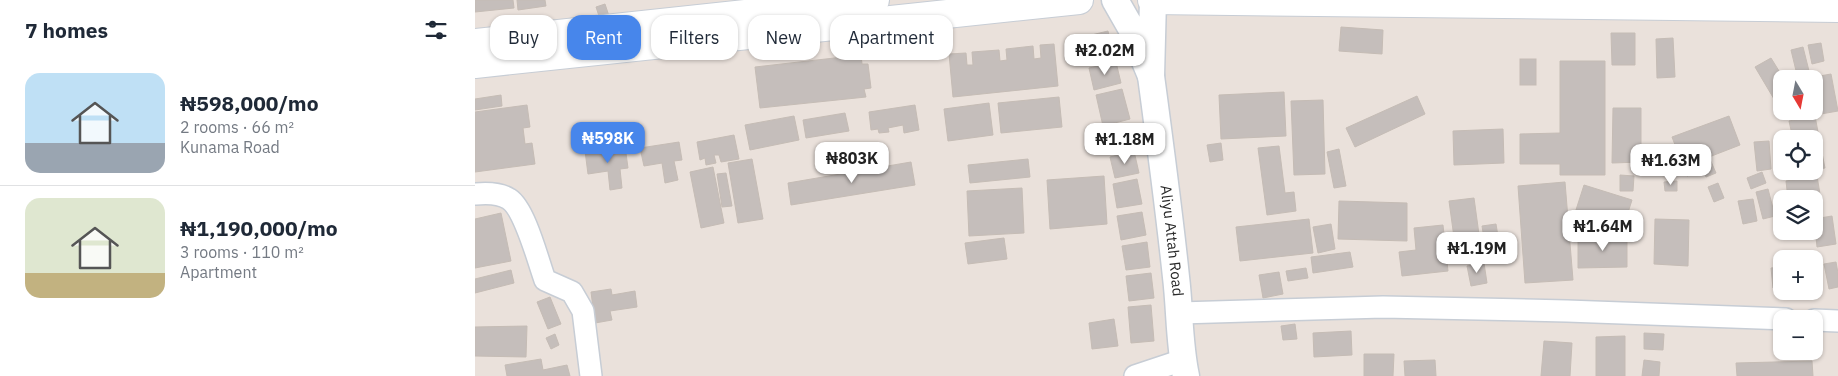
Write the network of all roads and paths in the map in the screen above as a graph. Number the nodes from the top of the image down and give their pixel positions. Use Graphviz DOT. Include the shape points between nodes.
graph roads {
  1 [pos="875,0"];
  2 [pos="1079,0"];
  3 [pos="1115,0"];
  4 [pos="1153,0"];
  5 [pos="1838,8"];
  6 [pos="475,43"];
  7 [pos="475,64"];
  8 [pos="1151,76"];
  9 [pos="475,194"];
  10 [pos="1180,313"];
  11 [pos="1773,319"];
  12 [pos="1823,320"];
  13 [pos="1838,321"];
  14 [pos="1184,368"];
  15 [pos="591,376"];
  16 [pos="1135,376"];
  1 -- 6 [label="main road"];
  2 -- 7 [label="main road"];
  3 -- 8 [label="street, Aliyu Attah Road"];
  4 -- 5 [label="main road"];
  4 -- 8 [label="street, Aliyu Attah Road"];
  8 -- 10 [label="street, Aliyu Attah Road"];
  9 -- 15 [label="street" via="509,198 518,207 545,280 572,292 583,311"];
  10 -- 11 [label="street" via="1383,307"];
  10 -- 14 [label="street, Aliyu Attah Road"];
  12 -- 13 [label="street"];
  14 -- 16 [label="street"];
}
